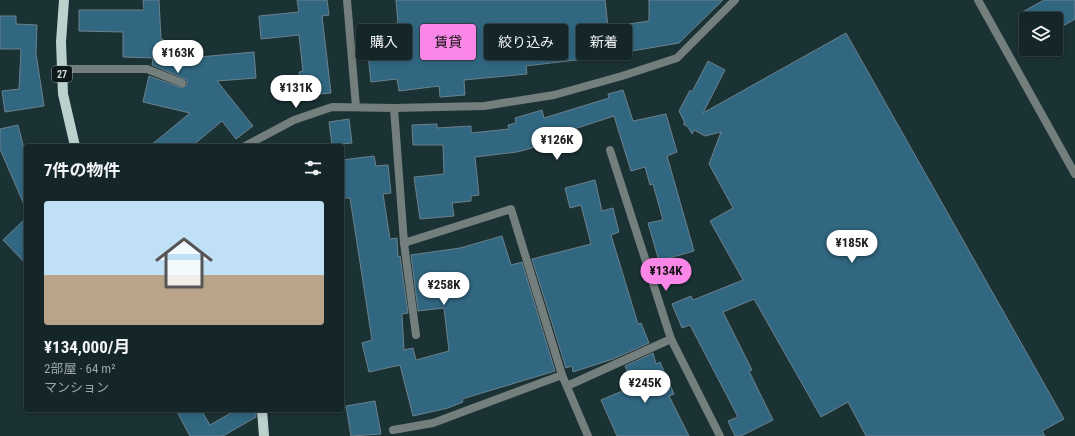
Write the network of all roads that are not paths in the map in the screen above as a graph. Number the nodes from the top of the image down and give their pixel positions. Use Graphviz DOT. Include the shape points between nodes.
graph roads {
  1 [pos="64,0"];
  2 [pos="347,0"];
  3 [pos="735,0"];
  4 [pos="978,0"];
  5 [pos="62,69"];
  6 [pos="182,83"];
  7 [pos="356,107"];
  8 [pos="394,108"];
  9 [pos="75,144"];
  10 [pos="249,144"];
  11 [pos="610,150"];
  12 [pos="1075,174"];
  13 [pos="404,243"];
  14 [pos="416,335"];
  15 [pos="671,340"];
  16 [pos="562,375"];
  17 [pos="567,386"];
  18 [pos="262,412"];
  19 [pos="393,430"];
  20 [pos="264,436"];
  21 [pos="588,436"];
  22 [pos="720,436"];
  1 -- 5 [label="main road, 27"];
  2 -- 7 [label="street"];
  3 -- 8 [label="street" via="677,58 622,76 554,95 484,106"];
  4 -- 12 [label="street"];
  5 -- 6 [label="street" via="147,69"];
  5 -- 9 [label="main road, 27" via="63,94"];
  7 -- 8 [label="street"];
  7 -- 10 [label="street" via="332,107 294,120"];
  8 -- 13 [label="street"];
  11 -- 15 [label="street"];
  13 -- 14 [label="street"];
  13 -- 16 [label="street" via="511,209"];
  15 -- 17 [label="street"];
  15 -- 22 [label="street"];
  16 -- 17 [label="street"];
  16 -- 19 [label="street" via="433,424"];
  17 -- 21 [label="street"];
  18 -- 20 [label="main road"];
}
